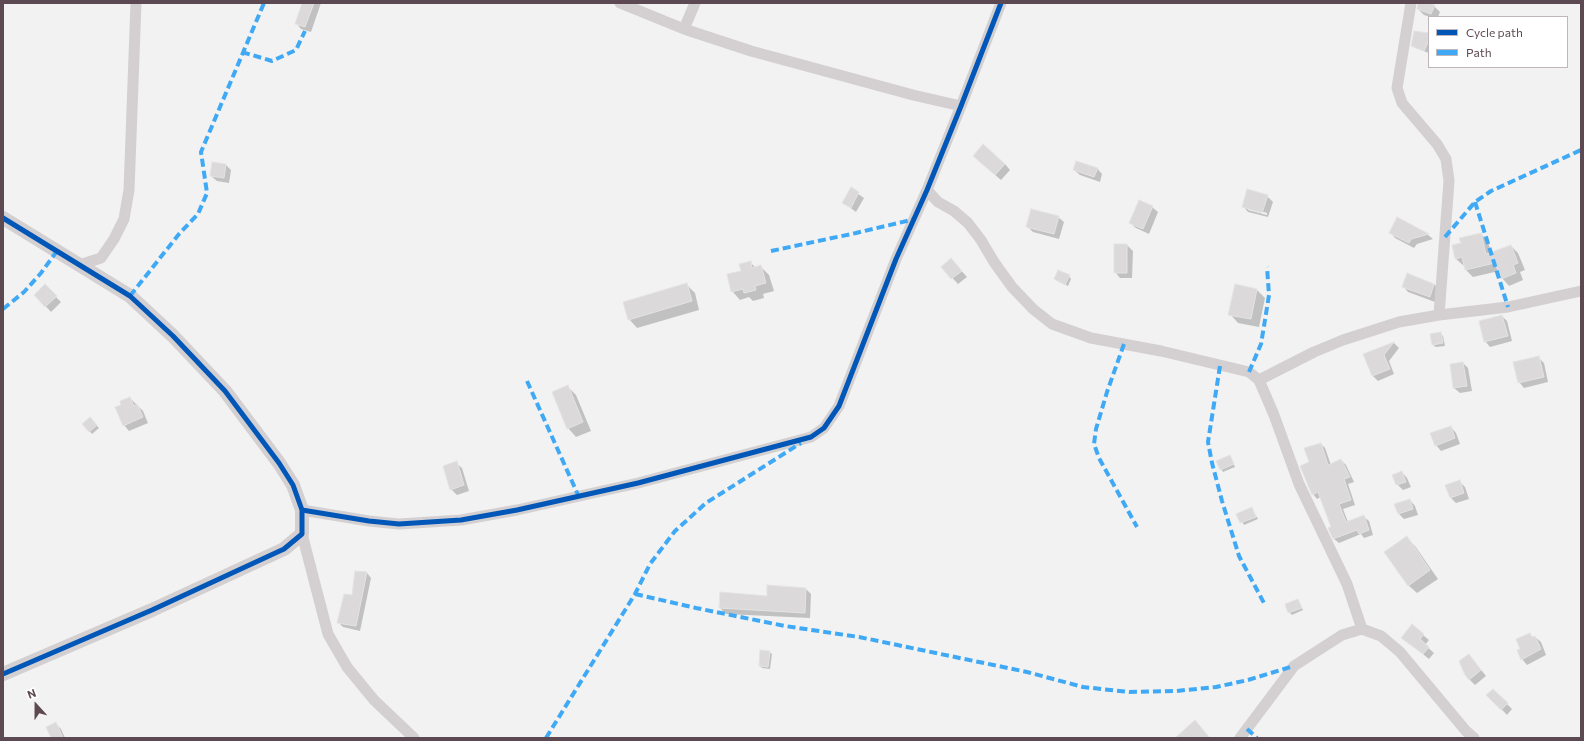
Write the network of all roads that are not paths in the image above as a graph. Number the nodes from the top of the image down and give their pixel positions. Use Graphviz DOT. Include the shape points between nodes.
graph roads {
  1 [pos="136,3"];
  2 [pos="620,3"];
  3 [pos="695,3"];
  4 [pos="1001,3"];
  5 [pos="1410,3"];
  6 [pos="684,29"];
  7 [pos="961,106"];
  8 [pos="927,190"];
  9 [pos="3,218"];
  10 [pos="79,265"];
  11 [pos="1581,291"];
  12 [pos="1439,315"];
  13 [pos="1259,380"];
  14 [pos="302,510"];
  15 [pos="302,534"];
  16 [pos="1362,629"];
  17 [pos="3,674"];
  18 [pos="414,738"];
  19 [pos="1240,738"];
  20 [pos="1474,738"];
  1 -- 10 [label="street" via="129,190 124,219 101,258"];
  2 -- 6 [label="street"];
  3 -- 6 [label="street"];
  4 -- 7 [label="street"];
  5 -- 12 [label="street" via="1397,88 1402,103 1437,144 1446,159 1448,181"];
  6 -- 7 [label="street" via="752,51"];
  7 -- 8 [label="street"];
  8 -- 13 [label="street" via="938,202 968,223 1012,287 1052,324 1091,338 1161,351 1249,372"];
  8 -- 14 [label="street" via="896,260 839,406 824,428 811,437 579,497 461,520 399,524"];
  9 -- 10 [label="street"];
  10 -- 14 [label="street" via="130,296 173,336 225,391 290,479"];
  11 -- 12 [label="street" via="1508,307"];
  12 -- 13 [label="street" via="1399,322 1343,340"];
  13 -- 16 [label="street" via="1299,484 1347,584"];
  14 -- 15 [label="street"];
  15 -- 17 [label="street" via="284,549 239,571"];
  15 -- 18 [label="street" via="328,634 347,667 374,700"];
  16 -- 19 [label="street" via="1342,635 1294,666"];
  16 -- 20 [label="street" via="1381,636 1400,652"];
}
